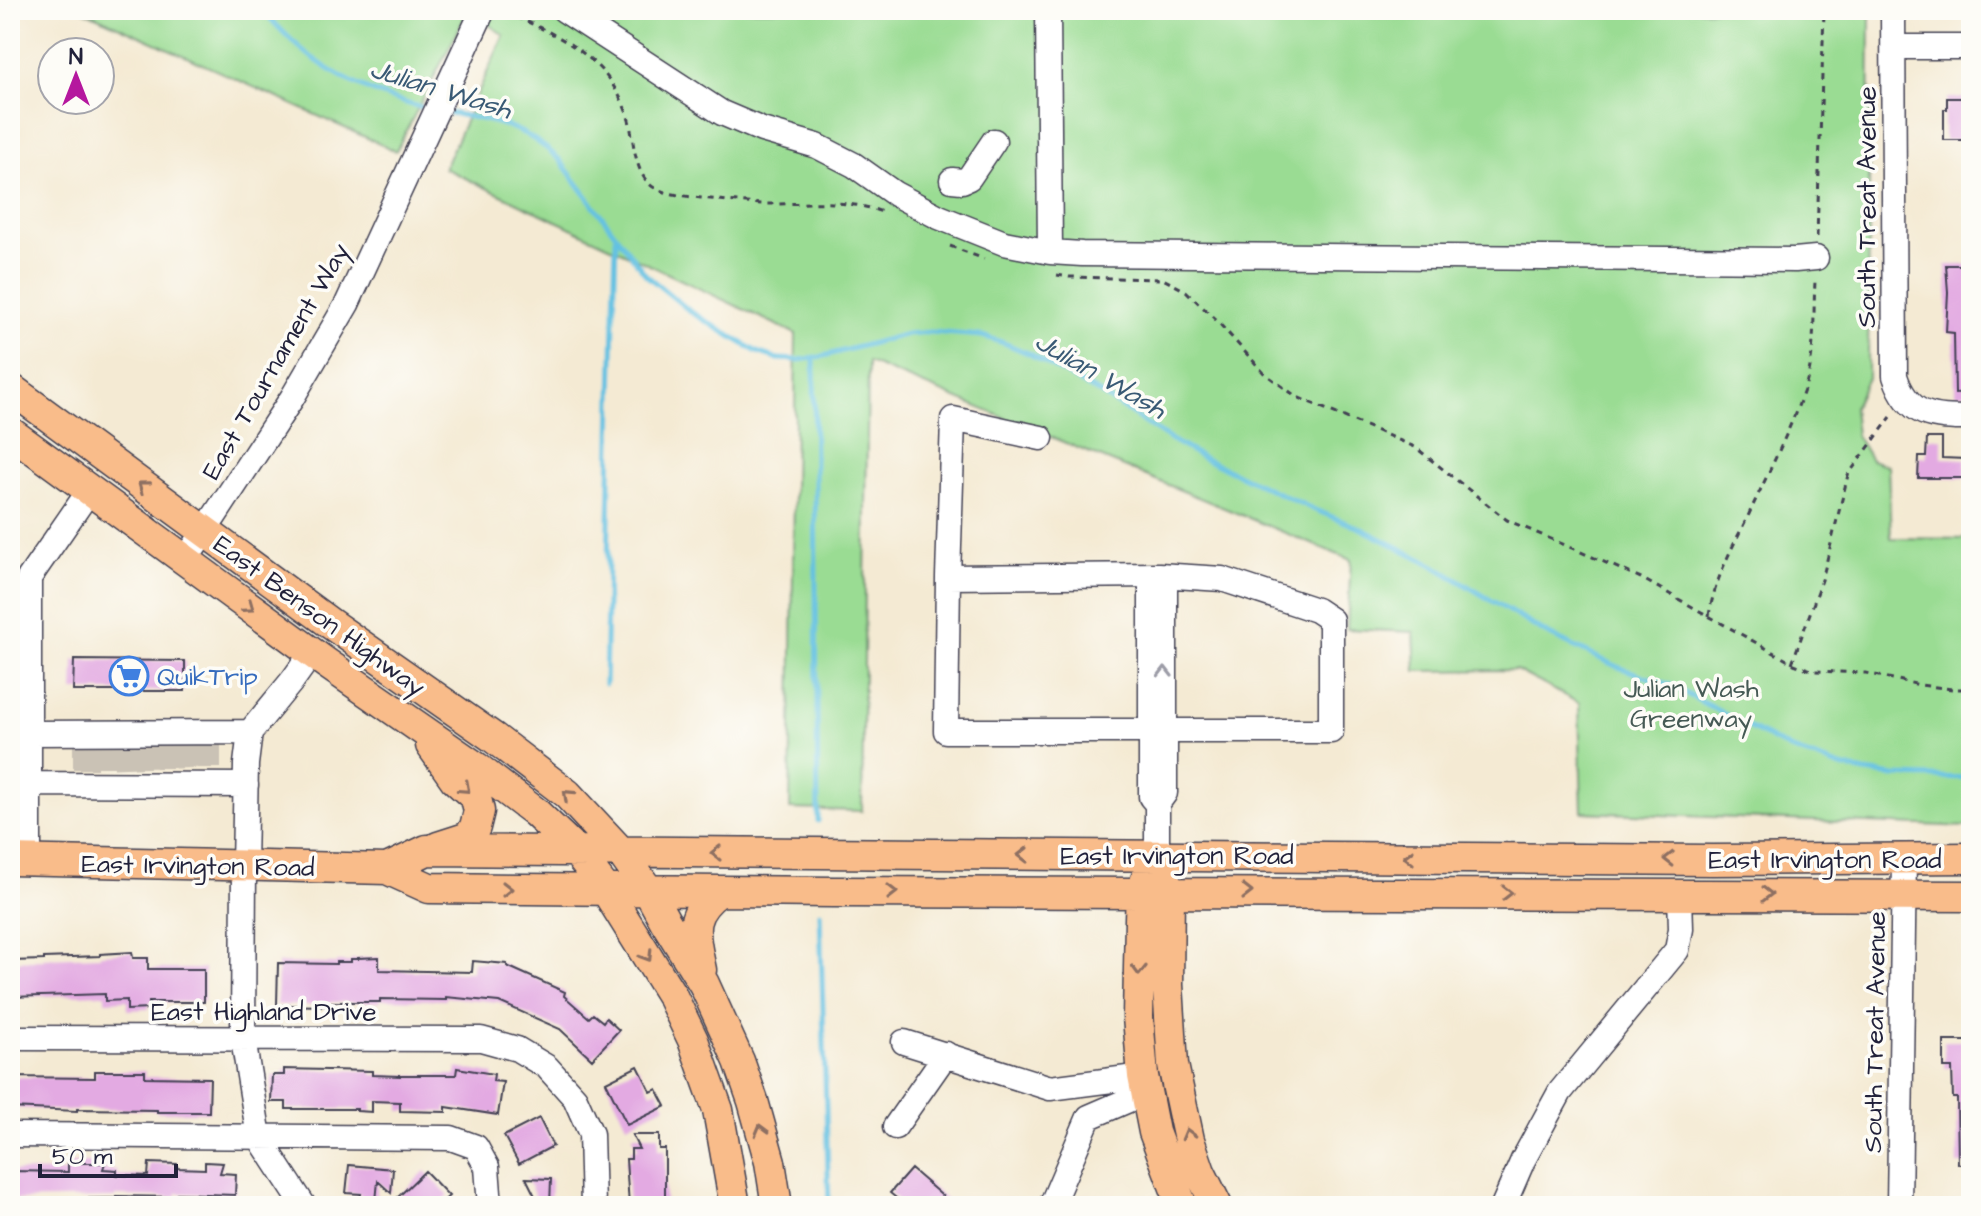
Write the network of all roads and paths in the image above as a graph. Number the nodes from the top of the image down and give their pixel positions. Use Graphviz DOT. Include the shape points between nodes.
graph roads {
  1 [pos="483,10"];
  2 [pos="501,10"];
  3 [pos="564,10"];
  4 [pos="1048,10"];
  5 [pos="1824,10"];
  6 [pos="1893,10"];
  7 [pos="1894,47"];
  8 [pos="1971,47"];
  9 [pos="994,141"];
  10 [pos="952,180"];
  11 [pos="888,214"];
  12 [pos="949,246"];
  13 [pos="1816,258"];
  14 [pos="990,261"];
  15 [pos="1052,264"];
  16 [pos="10,388"];
  17 [pos="1899,409"];
  18 [pos="1971,418"];
  19 [pos="10,432"];
  20 [pos="1041,438"];
  21 [pos="89,491"];
  22 [pos="205,532"];
  23 [pos="185,561"];
  24 [pos="1159,575"];
  25 [pos="948,577"];
  26 [pos="1709,616"];
  27 [pos="312,653"];
  28 [pos="1792,663"];
  29 [pos="1971,689"];
  30 [pos="418,727"];
  31 [pos="1158,730"];
  32 [pos="250,732"];
  33 [pos="29,733"];
  34 [pos="146,758"];
  35 [pos="29,784"];
  36 [pos="246,785"];
  37 [pos="427,850"];
  38 [pos="576,851"];
  39 [pos="621,852"];
  40 [pos="1157,855"];
  41 [pos="1904,858"];
  42 [pos="1971,858"];
  43 [pos="20,861"];
  44 [pos="244,866"];
  45 [pos="387,869"];
  46 [pos="606,890"];
  47 [pos="648,890"];
  48 [pos="719,891"];
  49 [pos="1155,892"];
  50 [pos="1680,894"];
  51 [pos="1904,895"];
  52 [pos="1971,896"];
  53 [pos="704,984"];
  54 [pos="10,1038"];
  55 [pos="243,1039"];
  56 [pos="904,1042"];
  57 [pos="946,1054"];
  58 [pos="1145,1084"];
  59 [pos="895,1127"];
  60 [pos="10,1135"];
  61 [pos="259,1137"];
  62 [pos="304,1206"];
  63 [pos="490,1206"];
  64 [pos="593,1206"];
  65 [pos="735,1206"];
  66 [pos="777,1206"];
  67 [pos="1051,1206"];
  68 [pos="1182,1206"];
  69 [pos="1217,1206"];
  70 [pos="1503,1206"];
  71 [pos="1899,1206"];
  1 -- 22 [label="street, East Tournament Way" via="347,304"];
  2 -- 11 [label="path" via="582,51 607,77 628,116 642,174 652,186 761,204 863,205"];
  3 -- 15 [label="street" via="722,113 817,146 939,217"];
  4 -- 15 [label="street"];
  5 -- 13 [label="path"];
  6 -- 7 [label="street, South Treat Avenue"];
  7 -- 8 [label="street"];
  7 -- 17 [label="street, South Treat Avenue" via="1894,369"];
  9 -- 10 [label="street" via="969,178"];
  12 -- 14 [label="path"];
  13 -- 15 [label="street" via="1082,254"];
  13 -- 26 [label="path" via="1811,366 1804,390 1737,537"];
  15 -- 26 [label="path" via="1069,277 1163,279 1186,291 1264,373 1297,397 1415,447 1507,520 1641,578"];
  22 -- 16 [label="main road, East Benson Highway, one-way"];
  17 -- 18 [label="street"];
  17 -- 28 [label="path" via="1848,475 1822,580"];
  19 -- 21 [label="main road, East Benson Highway"];
  20 -- 25 [label="street" via="953,419"];
  21 -- 23 [label="main road, East Benson Highway"];
  21 -- 33 [label="street" via="29,578"];
  22 -- 23 [label="street, East Tournament Way"];
  39 -- 22 [label="main road, East Benson Highway, one-way" via="540,772"];
  23 -- 27 [label="main road, East Benson Highway, one-way"];
  24 -- 25 [label="street"];
  24 -- 31 [label="street" via="1151,588"];
  24 -- 31 [label="street" via="1222,579 1316,610 1331,620 1331,731"];
  25 -- 31 [label="street" via="946,731"];
  26 -- 28 [label="path"];
  27 -- 30 [label="main road, East Benson Highway"];
  27 -- 32 [label="street"];
  28 -- 29 [label="path" via="1814,671"];
  30 -- 37 [label="main road, one-way" via="455,779 476,798 479,811 469,837"];
  30 -- 38 [label="main road, East Benson Highway" via="535,812"];
  31 -- 40 [label="street" via="1151,797 1157,804"];
  32 -- 34 [label="street"];
  32 -- 36 [label="street"];
  33 -- 34 [label="street"];
  33 -- 35 [label="street"];
  34 -- 35 [label="street"];
  34 -- 36 [label="street"];
  35 -- 43 [label="street"];
  36 -- 44 [label="street"];
  37 -- 38 [label="main road, East Irvington Road"];
  37 -- 45 [label="main road, East Irvington Road"];
  38 -- 39 [label="main road, East Irvington Road"];
  38 -- 46 [label="main road, East Benson Highway"];
  40 -- 39 [label="main road, East Irvington Road, one-way"];
  39 -- 47 [label="main road, East Benson Highway"];
  41 -- 40 [label="main road, East Irvington Road, one-way"];
  40 -- 49 [label="main road"];
  41 -- 42 [label="main road, East Irvington Road"];
  41 -- 51 [label="street, South Treat Avenue"];
  43 -- 44 [label="main road, East Irvington Road"];
  44 -- 45 [label="main road, East Irvington Road"];
  44 -- 55 [label="street"];
  45 -- 46 [label="main road, East Irvington Road, one-way" via="429,888"];
  46 -- 47 [label="main road, East Irvington Road"];
  46 -- 65 [label="main road, East Benson Highway, one-way" via="693,1040 718,1110"];
  47 -- 48 [label="main road, East Irvington Road"];
  47 -- 53 [label="main road, East Benson Highway"];
  48 -- 49 [label="main road, East Irvington Road, one-way"];
  48 -- 53 [label="main road" via="705,902 696,922"];
  49 -- 50 [label="main road, East Irvington Road, one-way"];
  49 -- 58 [label="main road, one-way" via="1138,1017"];
  69 -- 49 [label="main road, one-way" via="1189,1140 1173,1065"];
  50 -- 51 [label="main road, East Irvington Road, one-way"];
  50 -- 70 [label="street" via="1677,950 1560,1092"];
  51 -- 52 [label="main road, East Irvington Road"];
  51 -- 71 [label="street, South Treat Avenue"];
  66 -- 53 [label="main road, one-way" via="753,1101"];
  54 -- 55 [label="street, East Highland Drive"];
  55 -- 61 [label="street"];
  55 -- 64 [label="street, East Highland Drive" via="481,1039 517,1049 547,1067 575,1098 591,1134"];
  56 -- 57 [label="street"];
  57 -- 58 [label="street" via="1050,1088"];
  57 -- 59 [label="street"];
  58 -- 67 [label="street" via="1089,1117"];
  58 -- 68 [label="main road" via="1154,1132"];
  60 -- 61 [label="street"];
  61 -- 62 [label="street"];
  61 -- 63 [label="street" via="451,1138 476,1147 487,1167"];
}
